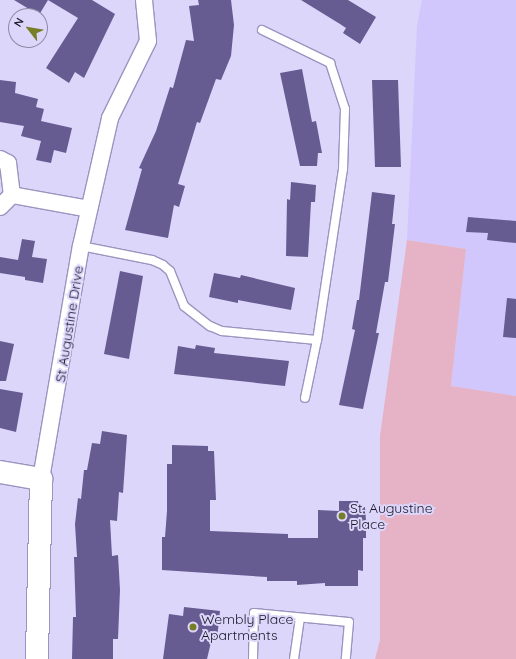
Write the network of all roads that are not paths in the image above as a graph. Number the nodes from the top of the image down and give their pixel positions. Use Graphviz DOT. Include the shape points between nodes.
graph roads {
  1 [pos="144,0"];
  2 [pos="262,30"];
  3 [pos="0,159"];
  4 [pos="12,195"];
  5 [pos="0,207"];
  6 [pos="89,209"];
  7 [pos="81,246"];
  8 [pos="317,340"];
  9 [pos="305,398"];
  10 [pos="0,472"];
  11 [pos="41,479"];
  12 [pos="300,618"];
  13 [pos="37,659"];
  14 [pos="253,659"];
  15 [pos="294,659"];
  16 [pos="346,659"];
  1 -- 6 [label="street, St Augustine Drive" via="148,41 110,118"];
  2 -- 8 [label="lane" via="330,63 344,109 343,169"];
  3 -- 4 [label="street" via="8,163"];
  4 -- 5 [label="street"];
  4 -- 6 [label="street"];
  6 -- 7 [label="street, St Augustine Drive"];
  7 -- 8 [label="lane" via="152,260 162,265 170,271 184,306 210,326 222,331"];
  7 -- 11 [label="street, St Augustine Drive"];
  8 -- 9 [label="lane"];
  10 -- 11 [label="street"];
  11 -- 13 [label="street, St Augustine Drive"];
  12 -- 14 [label="lane" via="254,613"];
  12 -- 15 [label="lane"];
  12 -- 16 [label="lane" via="349,622"];
}
